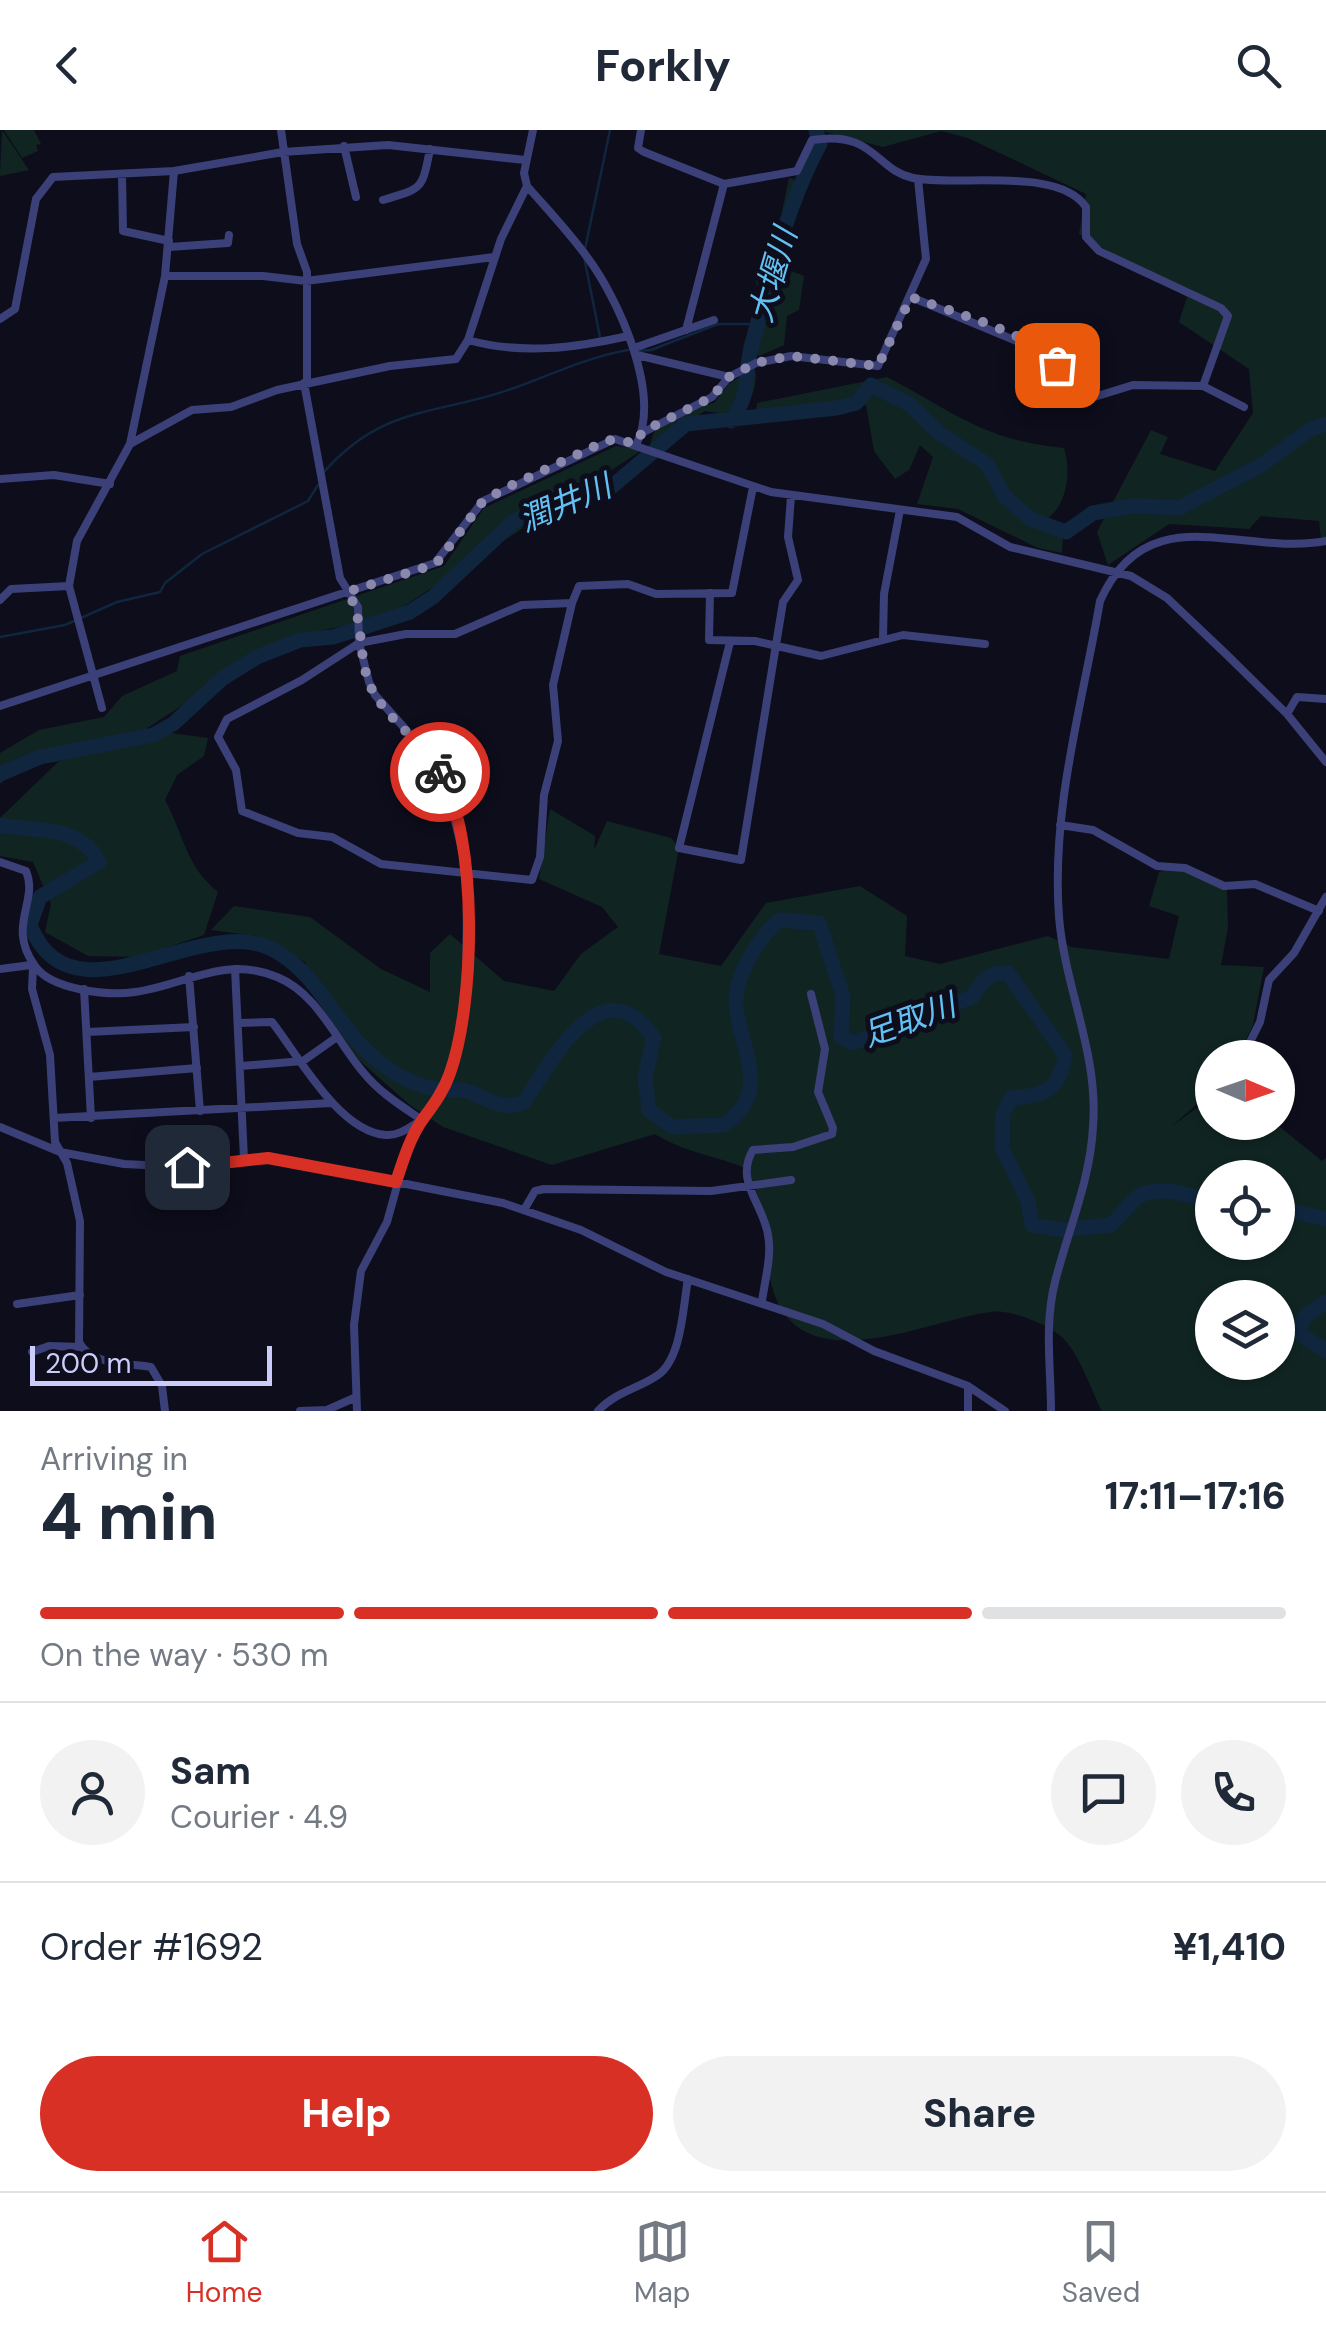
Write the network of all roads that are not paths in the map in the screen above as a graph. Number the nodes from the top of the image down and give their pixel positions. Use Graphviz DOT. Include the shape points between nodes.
graph roads {
  1 [pos="280,130"];
  2 [pos="534,130"];
  3 [pos="641,130"];
  4 [pos="344,146"];
  5 [pos="430,148"];
  6 [pos="283,152"];
  7 [pos="525,160"];
  8 [pos="174,171"];
  9 [pos="122,175"];
  10 [pos="918,179"];
  11 [pos="724,184"];
  12 [pos="527,186"];
  13 [pos="356,197"];
  14 [pos="383,200"];
  15 [pos="229,235"];
  16 [pos="169,244"];
  17 [pos="494,257"];
  18 [pos="165,276"];
  19 [pos="306,281"];
  20 [pos="911,297"];
  21 [pos="0,319"];
  22 [pos="714,320"];
  23 [pos="686,330"];
  24 [pos="628,336"];
  25 [pos="468,340"];
  26 [pos="636,352"];
  27 [pos="733,375"];
  28 [pos="306,382"];
  29 [pos="1204,386"];
  30 [pos="1244,407"];
  31 [pos="642,432"];
  32 [pos="130,444"];
  33 [pos="641,444"];
  34 [pos="0,480"];
  35 [pos="110,484"];
  36 [pos="753,487"];
  37 [pos="790,496"];
  38 [pos="900,510"];
  39 [pos="1326,541"];
  40 [pos="1113,572"];
  41 [pos="69,586"];
  42 [pos="347,592"];
  43 [pos="710,593"];
  44 [pos="0,600"];
  45 [pos="572,602"];
  46 [pos="883,638"];
  47 [pos="359,641"];
  48 [pos="730,642"];
  49 [pos="985,644"];
  50 [pos="778,645"];
  51 [pos="93,673"];
  52 [pos="1326,699"];
  53 [pos="0,706"];
  54 [pos="102,708"];
  55 [pos="1287,714"];
  56 [pos="1326,762"];
  57 [pos="1060,825"];
  58 [pos="0,862"];
  59 [pos="465,876"];
  60 [pos="1326,897"];
  61 [pos="1322,910"];
  62 [pos="33,967"];
  63 [pos="0,968"];
  64 [pos="235,969"];
  65 [pos="189,976"];
  66 [pos="84,988"];
  67 [pos="811,994"];
  68 [pos="238,1023"];
  69 [pos="194,1026"];
  70 [pos="87,1032"];
  71 [pos="337,1037"];
  72 [pos="1251,1040"];
  73 [pos="302,1060"];
  74 [pos="241,1066"];
  75 [pos="197,1068"];
  76 [pos="89,1077"];
  77 [pos="331,1103"];
  78 [pos="244,1110"];
  79 [pos="200,1111"];
  80 [pos="54,1118"];
  81 [pos="90,1118"];
  82 [pos="422,1120"];
  83 [pos="0,1127"];
  84 [pos="60,1152"];
  85 [pos="244,1159"];
  86 [pos="791,1180"];
  87 [pos="396,1182"];
  88 [pos="748,1188"];
  89 [pos="524,1210"];
  90 [pos="688,1279"];
  91 [pos="80,1295"];
  92 [pos="762,1300"];
  93 [pos="17,1304"];
  94 [pos="81,1346"];
  95 [pos="32,1352"];
  96 [pos="968,1386"];
  97 [pos="354,1398"];
  98 [pos="164,1411"];
  99 [pos="300,1411"];
  100 [pos="357,1411"];
  101 [pos="598,1411"];
  102 [pos="968,1411"];
  103 [pos="1005,1411"];
  104 [pos="1051,1411"];
  1 -- 6 [label="street"];
  2 -- 7 [label="street"];
  3 -- 11 [label="street" via="638,148 644,152"];
  4 -- 5 [label="street"];
  4 -- 6 [label="street"];
  4 -- 13 [label="street"];
  5 -- 7 [label="street"];
  5 -- 14 [label="street" via="424,183"];
  6 -- 8 [label="street"];
  6 -- 19 [label="street"];
  7 -- 12 [label="street"];
  8 -- 9 [label="street"];
  8 -- 16 [label="street"];
  9 -- 16 [label="street" via="123,231"];
  9 -- 21 [label="street" via="67,173 41,188 15,310"];
  10 -- 11 [label="street" via="892,167 876,147 826,135 812,140 798,171"];
  10 -- 20 [label="street" via="926,259"];
  10 -- 29 [label="street" via="1038,183 1075,196 1086,208 1086,237 1099,251 1228,316"];
  11 -- 23 [label="street"];
  12 -- 17 [label="street"];
  12 -- 24 [label="street" via="589,259"];
  15 -- 16 [label="street" via="228,244"];
  16 -- 18 [label="street"];
  17 -- 19 [label="street"];
  17 -- 25 [label="street"];
  18 -- 19 [label="street"];
  18 -- 32 [label="street"];
  19 -- 28 [label="street"];
  20 -- 27 [label="street" via="878,366 791,356"];
  20 -- 29 [label="street" via="1050,355 1075,398 1133,385"];
  22 -- 23 [label="street"];
  23 -- 26 [label="street"];
  24 -- 25 [label="street" via="564,348 495,348"];
  24 -- 26 [label="street"];
  25 -- 28 [label="street" via="456,359"];
  26 -- 27 [label="street"];
  26 -- 31 [label="street"];
  27 -- 31 [label="street" via="712,397"];
  28 -- 32 [label="street" via="231,407 181,414"];
  28 -- 42 [label="street" via="312,442"];
  29 -- 30 [label="street"];
  31 -- 33 [label="street"];
  32 -- 35 [label="street"];
  33 -- 36 [label="street"];
  33 -- 42 [label="street" via="608,440 506,488 483,501 436,564"];
  34 -- 35 [label="street" via="54,475"];
  35 -- 41 [label="street" via="77,542"];
  36 -- 37 [label="street"];
  36 -- 43 [label="street" via="732,593"];
  37 -- 38 [label="street"];
  37 -- 50 [label="street" via="788,537 798,580 783,602"];
  38 -- 40 [label="street" via="957,517 1010,548"];
  38 -- 46 [label="street"];
  39 -- 40 [label="street" via="1183,536 1151,544"];
  40 -- 55 [label="street" via="1166,598"];
  40 -- 57 [label="street" via="1100,601"];
  41 -- 44 [label="street" via="11,589"];
  41 -- 51 [label="street"];
  42 -- 47 [label="street" via="358,606"];
  42 -- 51 [label="street"];
  43 -- 45 [label="street" via="579,586"];
  43 -- 48 [label="street" via="708,640"];
  45 -- 47 [label="street" via="522,606 458,634"];
  45 -- 59 [label="street" via="553,686 558,741 532,880"];
  46 -- 49 [label="street"];
  46 -- 50 [label="street" via="835,656"];
  47 -- 59 [label="street" via="375,695 445,780"];
  47 -- 59 [label="street" via="227,718 218,730 236,770 242,811 298,833 332,837 381,864"];
  48 -- 50 [label="street"];
  48 -- 50 [label="street" via="679,848 741,860"];
  51 -- 53 [label="street"];
  51 -- 54 [label="street"];
  52 -- 55 [label="street" via="1297,697"];
  55 -- 56 [label="street"];
  57 -- 61 [label="street" via="1093,830 1157,866 1185,868 1224,886 1256,884"];
  57 -- 104 [label="street" via="1062,936 1093,1086 1080,1206 1049,1321"];
  58 -- 62 [label="street" via="30,879 20,930"];
  59 -- 82 [label="street" via="466,1003 448,1080"];
  60 -- 61 [label="street"];
  61 -- 72 [label="street" via="1268,980"];
  62 -- 63 [label="street"];
  62 -- 66 [label="street"];
  62 -- 80 [label="street"];
  64 -- 65 [label="street"];
  64 -- 68 [label="street"];
  64 -- 71 [label="street" via="294,985"];
  65 -- 66 [label="street" via="129,993"];
  65 -- 69 [label="street"];
  66 -- 70 [label="street"];
  67 -- 88 [label="street" via="825,1049 818,1092 832,1134 793,1148 753,1150"];
  68 -- 73 [label="street" via="272,1022"];
  68 -- 74 [label="street"];
  69 -- 70 [label="street"];
  69 -- 75 [label="street"];
  70 -- 76 [label="street"];
  71 -- 73 [label="street"];
  71 -- 82 [label="street" via="385,1094"];
  73 -- 74 [label="street"];
  73 -- 77 [label="street"];
  74 -- 78 [label="street"];
  75 -- 76 [label="street"];
  75 -- 79 [label="street"];
  76 -- 81 [label="street"];
  77 -- 78 [label="street"];
  77 -- 82 [label="street" via="386,1136"];
  78 -- 79 [label="street"];
  78 -- 85 [label="street"];
  79 -- 81 [label="street"];
  80 -- 81 [label="street"];
  80 -- 84 [label="street"];
  82 -- 87 [label="street"];
  83 -- 84 [label="street"];
  84 -- 85 [label="street" via="187,1167"];
  84 -- 91 [label="street" via="80,1220"];
  85 -- 87 [label="street" via="312,1164"];
  86 -- 88 [label="street"];
  87 -- 89 [label="street"];
  87 -- 97 [label="street" via="387,1222 361,1271"];
  88 -- 89 [label="street" via="544,1190 534,1191"];
  88 -- 92 [label="street" via="769,1239"];
  89 -- 90 [label="street"];
  90 -- 92 [label="street"];
  90 -- 101 [label="street" via="672,1356 662,1373 609,1398"];
  91 -- 93 [label="street"];
  91 -- 94 [label="street"];
  92 -- 96 [label="street"];
  94 -- 95 [label="street"];
  94 -- 98 [label="street" via="98,1359 151,1367 162,1386"];
  96 -- 102 [label="street"];
  96 -- 103 [label="street"];
  97 -- 99 [label="street" via="327,1410"];
  97 -- 100 [label="street"];
}
